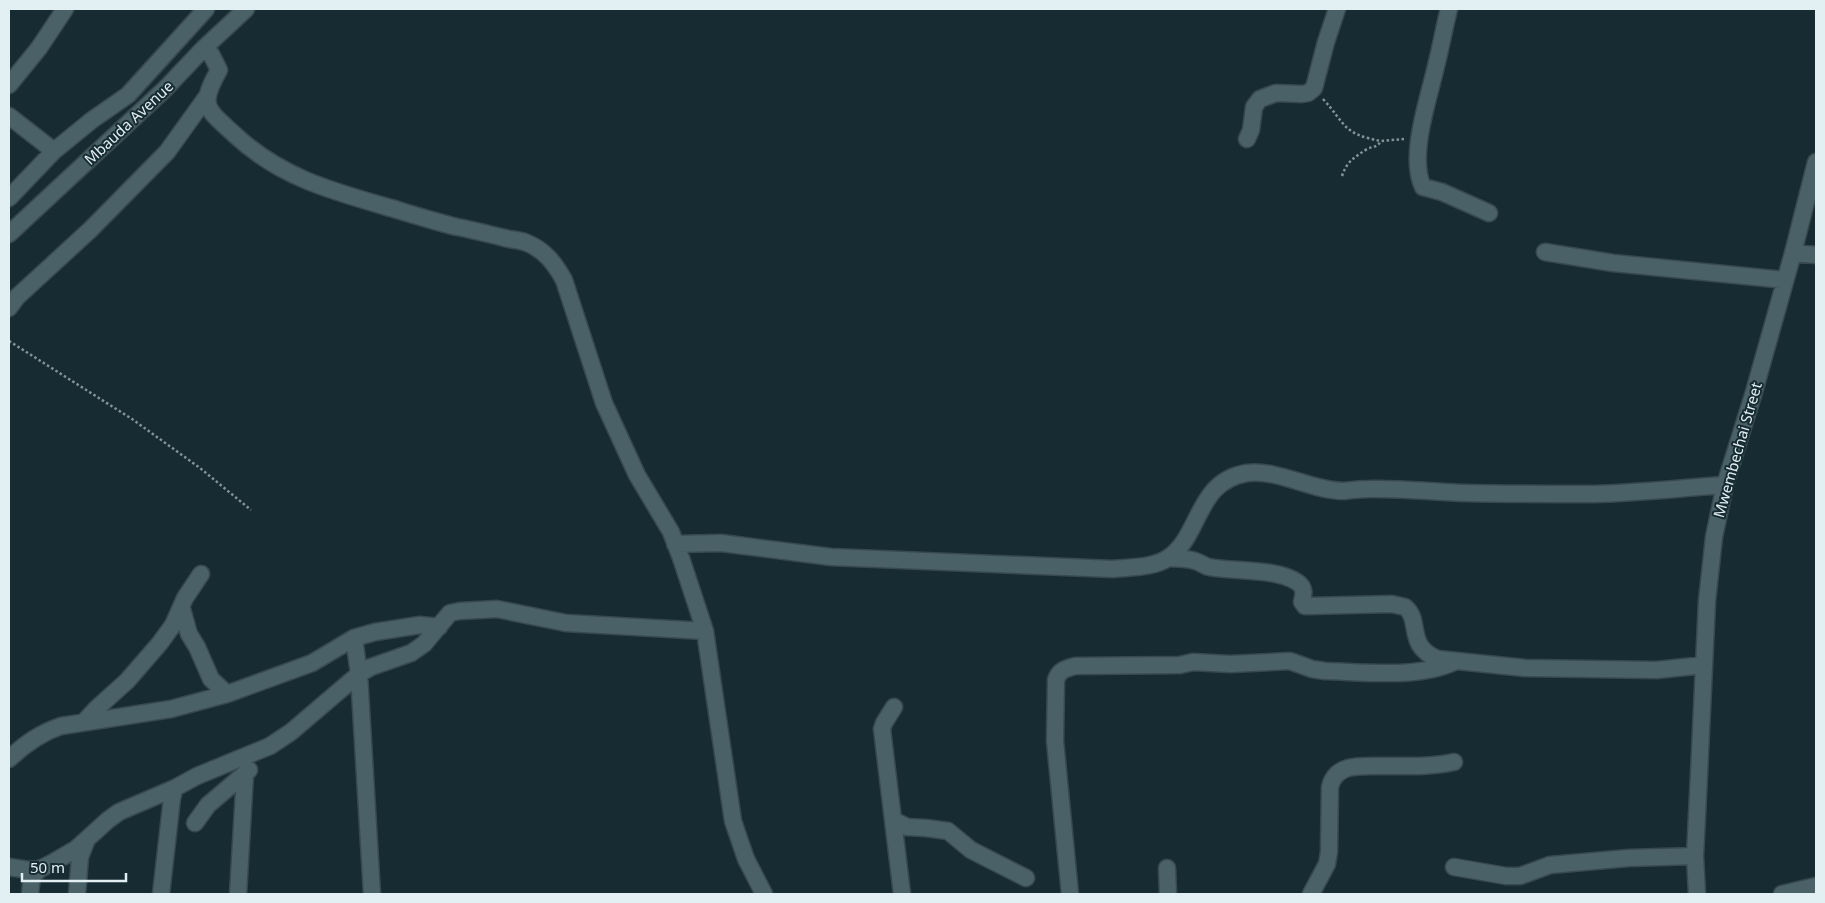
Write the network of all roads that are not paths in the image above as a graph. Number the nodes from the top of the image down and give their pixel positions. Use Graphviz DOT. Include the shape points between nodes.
graph roads {
  1 [pos="65,9"];
  2 [pos="206,9"];
  3 [pos="246,9"];
  4 [pos="1337,9"];
  5 [pos="1449,9"];
  6 [pos="204,49"];
  7 [pos="9,85"];
  8 [pos="208,95"];
  9 [pos="9,116"];
  10 [pos="1247,139"];
  11 [pos="54,151"];
  12 [pos="1816,162"];
  13 [pos="9,198"];
  14 [pos="1490,213"];
  15 [pos="9,234"];
  16 [pos="1545,252"];
  17 [pos="1793,253"];
  18 [pos="1816,255"];
  19 [pos="1785,280"];
  20 [pos="9,308"];
  21 [pos="1724,486"];
  22 [pos="675,544"];
  23 [pos="1168,558"];
  24 [pos="201,574"];
  25 [pos="182,609"];
  26 [pos="439,627"];
  27 [pos="705,631"];
  28 [pos="354,638"];
  29 [pos="1456,662"];
  30 [pos="1704,665"];
  31 [pos="359,674"];
  32 [pos="228,694"];
  33 [pos="894,707"];
  34 [pos="84,722"];
  35 [pos="278,742"];
  36 [pos="9,759"];
  37 [pos="1454,762"];
  38 [pos="245,774"];
  39 [pos="175,788"];
  40 [pos="893,820"];
  41 [pos="195,823"];
  42 [pos="87,839"];
  43 [pos="1695,856"];
  44 [pos="9,867"];
  45 [pos="1454,867"];
  46 [pos="1167,868"];
  47 [pos="40,869"];
  48 [pos="1026,878"];
  49 [pos="1816,886"];
  50 [pos="1793,893"];
  51 [pos="30,894"];
  52 [pos="77,894"];
  53 [pos="161,894"];
  54 [pos="238,894"];
  55 [pos="372,894"];
  56 [pos="764,894"];
  57 [pos="902,894"];
  58 [pos="1070,894"];
  59 [pos="1168,894"];
  60 [pos="1311,894"];
  61 [pos="1697,894"];
  1 -- 7 [label="street"];
  2 -- 11 [label="street" via="128,95"];
  3 -- 6 [label="street, Mbauda Avenue"];
  4 -- 10 [label="street" via="1314,88 1308,93 1276,93 1260,100 1254,107"];
  5 -- 14 [label="street" via="1423,120 1418,174 1423,186"];
  6 -- 8 [label="street" via="211,54 219,70"];
  6 -- 15 [label="street, Mbauda Avenue"];
  8 -- 20 [label="street" via="167,152"];
  8 -- 22 [label="street" via="207,108 213,115 249,148 282,171 329,191 527,243 553,262 564,280 609,416"];
  9 -- 11 [label="street"];
  11 -- 13 [label="street"];
  12 -- 17 [label="street, Mwembechai Street"];
  16 -- 19 [label="street" via="1614,263"];
  17 -- 18 [label="street"];
  17 -- 19 [label="street, Mwembechai Street"];
  19 -- 21 [label="street, Mwembechai Street"];
  21 -- 23 [label="street" via="1596,494 1342,491 1267,474 1248,473 1219,486 1203,504 1184,541"];
  21 -- 30 [label="street, Mwembechai Street" via="1711,562"];
  22 -- 23 [label="street" via="721,543 831,557 1065,568 1113,569 1154,564"];
  22 -- 27 [label="street"];
  23 -- 29 [label="street" via="1286,577 1296,581 1304,590 1304,606 1392,604 1405,607 1410,612 1421,649 1438,659"];
  24 -- 25 [label="street"];
  25 -- 32 [label="street" via="189,634 211,679"];
  25 -- 34 [label="street" via="160,643"];
  26 -- 27 [label="street" via="450,613 497,609 566,623"];
  26 -- 28 [label="street" via="420,625"];
  26 -- 31 [label="street" via="412,653"];
  27 -- 56 [label="street" via="733,821 746,859"];
  28 -- 31 [label="street"];
  28 -- 32 [label="street" via="312,663"];
  29 -- 30 [label="street" via="1525,668 1657,670"];
  29 -- 58 [label="street" via="1403,672 1312,670 1290,661 1075,666 1064,669 1056,680 1055,741"];
  30 -- 43 [label="street, Mwembechai Street"];
  31 -- 35 [label="street"];
  31 -- 55 [label="street"];
  32 -- 34 [label="street" via="171,708"];
  33 -- 40 [label="street" via="882,729"];
  34 -- 36 [label="street" via="45,731"];
  35 -- 38 [label="street"];
  35 -- 39 [label="street"];
  37 -- 60 [label="street" via="1366,766 1339,772 1330,787 1327,864"];
  38 -- 41 [label="street" via="208,805"];
  38 -- 54 [label="street"];
  39 -- 42 [label="street" via="119,812"];
  39 -- 53 [label="street"];
  40 -- 48 [label="street" via="906,827 948,831 971,850"];
  40 -- 57 [label="street"];
  42 -- 47 [label="street" via="76,849"];
  42 -- 52 [label="street" via="80,857"];
  43 -- 45 [label="street" via="1550,865 1520,876"];
  43 -- 61 [label="street, Mwembechai Street"];
  44 -- 47 [label="street"];
  46 -- 59 [label="street"];
  47 -- 51 [label="street" via="32,876"];
  49 -- 50 [label="street"];
}
